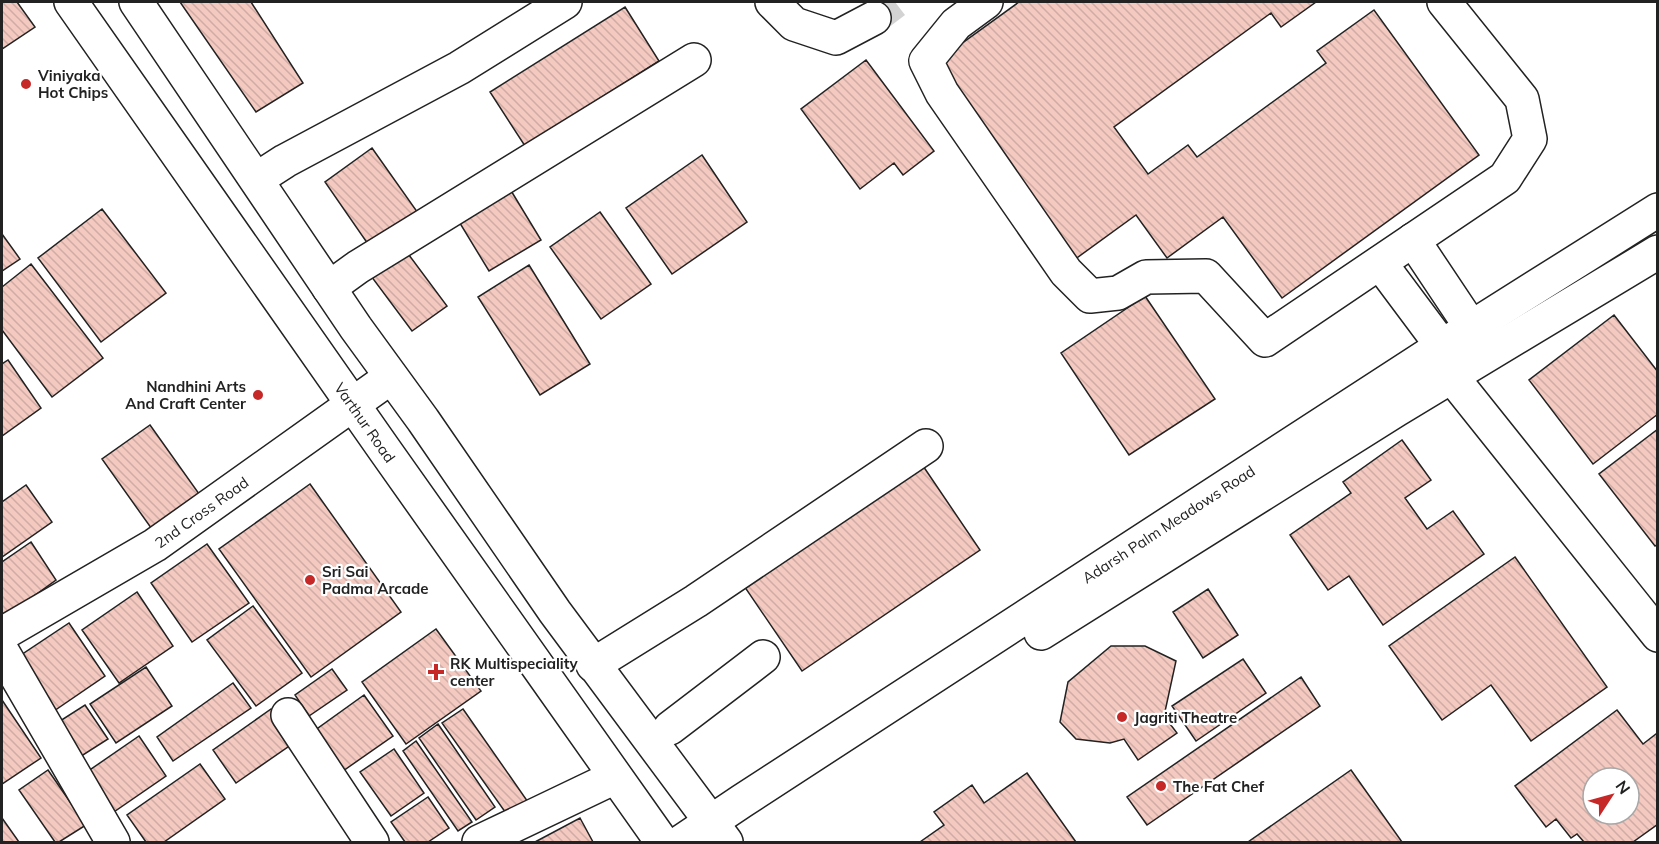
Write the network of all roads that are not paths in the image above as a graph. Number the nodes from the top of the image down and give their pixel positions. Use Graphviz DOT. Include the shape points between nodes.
graph roads {
  1 [pos="71,2"];
  2 [pos="136,2"];
  3 [pos="565,2"];
  4 [pos="772,2"];
  5 [pos="986,2"];
  6 [pos="1444,2"];
  7 [pos="874,18"];
  8 [pos="694,60"];
  9 [pos="257,179"];
  10 [pos="1658,210"];
  11 [pos="1413,240"];
  12 [pos="1658,252"];
  13 [pos="1380,263"];
  14 [pos="329,288"];
  15 [pos="1472,327"];
  16 [pos="1442,346"];
  17 [pos="391,376"];
  18 [pos="1452,377"];
  19 [pos="353,404"];
  20 [pos="926,446"];
  21 [pos="555,612"];
  22 [pos="2,634"];
  23 [pos="1658,635"];
  24 [pos="518,638"];
  25 [pos="2,651"];
  26 [pos="763,657"];
  27 [pos="592,665"];
  28 [pos="288,715"];
  29 [pos="670,728"];
  30 [pos="615,777"];
  31 [pos="717,836"];
  32 [pos="113,843"];
  33 [pos="372,843"];
  34 [pos="479,843"];
  35 [pos="662,843"];
  36 [pos="681,843"];
  1 -- 19 [label="street, Varthur Road"];
  2 -- 9 [label="street"];
  3 -- 9 [label="street" via="459,68"];
  4 -- 7 [label="street" via="794,24 836,38"];
  5 -- 13 [label="street" via="956,24 926,61 942,93 1059,263 1090,297 1118,292 1146,277 1206,276 1265,340"];
  6 -- 11 [label="street" via="1522,99 1530,139 1504,178"];
  8 -- 14 [label="street"];
  9 -- 14 [label="street"];
  10 -- 15 [label="street, Adarsh Palm Meadows Road"];
  11 -- 13 [label="street"];
  11 -- 15 [label="street"];
  12 -- 18 [label="street, Adarsh Palm Meadows Road"];
  13 -- 16 [label="street"];
  14 -- 17 [label="street"];
  15 -- 16 [label="street, Adarsh Palm Meadows Road"];
  16 -- 31 [label="street, Adarsh Palm Meadows Road"];
  17 -- 19 [label="street, 2nd Cross Road"];
  17 -- 21 [label="street"];
  18 -- 23 [label="street"];
  18 -- 31 [label="street, Adarsh Palm Meadows Road"];
  19 -- 22 [label="street, 2nd Cross Road" via="155,544"];
  19 -- 24 [label="street, Varthur Road"];
  20 -- 27 [label="street" via="696,601"];
  21 -- 24 [label="street"];
  21 -- 27 [label="street"];
  24 -- 30 [label="street, Varthur Road"];
  25 -- 32 [label="street"];
  26 -- 29 [label="street"];
  27 -- 31 [label="street"];
  28 -- 33 [label="street"];
  30 -- 34 [label="street"];
  30 -- 35 [label="street, Varthur Road"];
  31 -- 36 [label="street, Adarsh Palm Meadows Road"];
}
